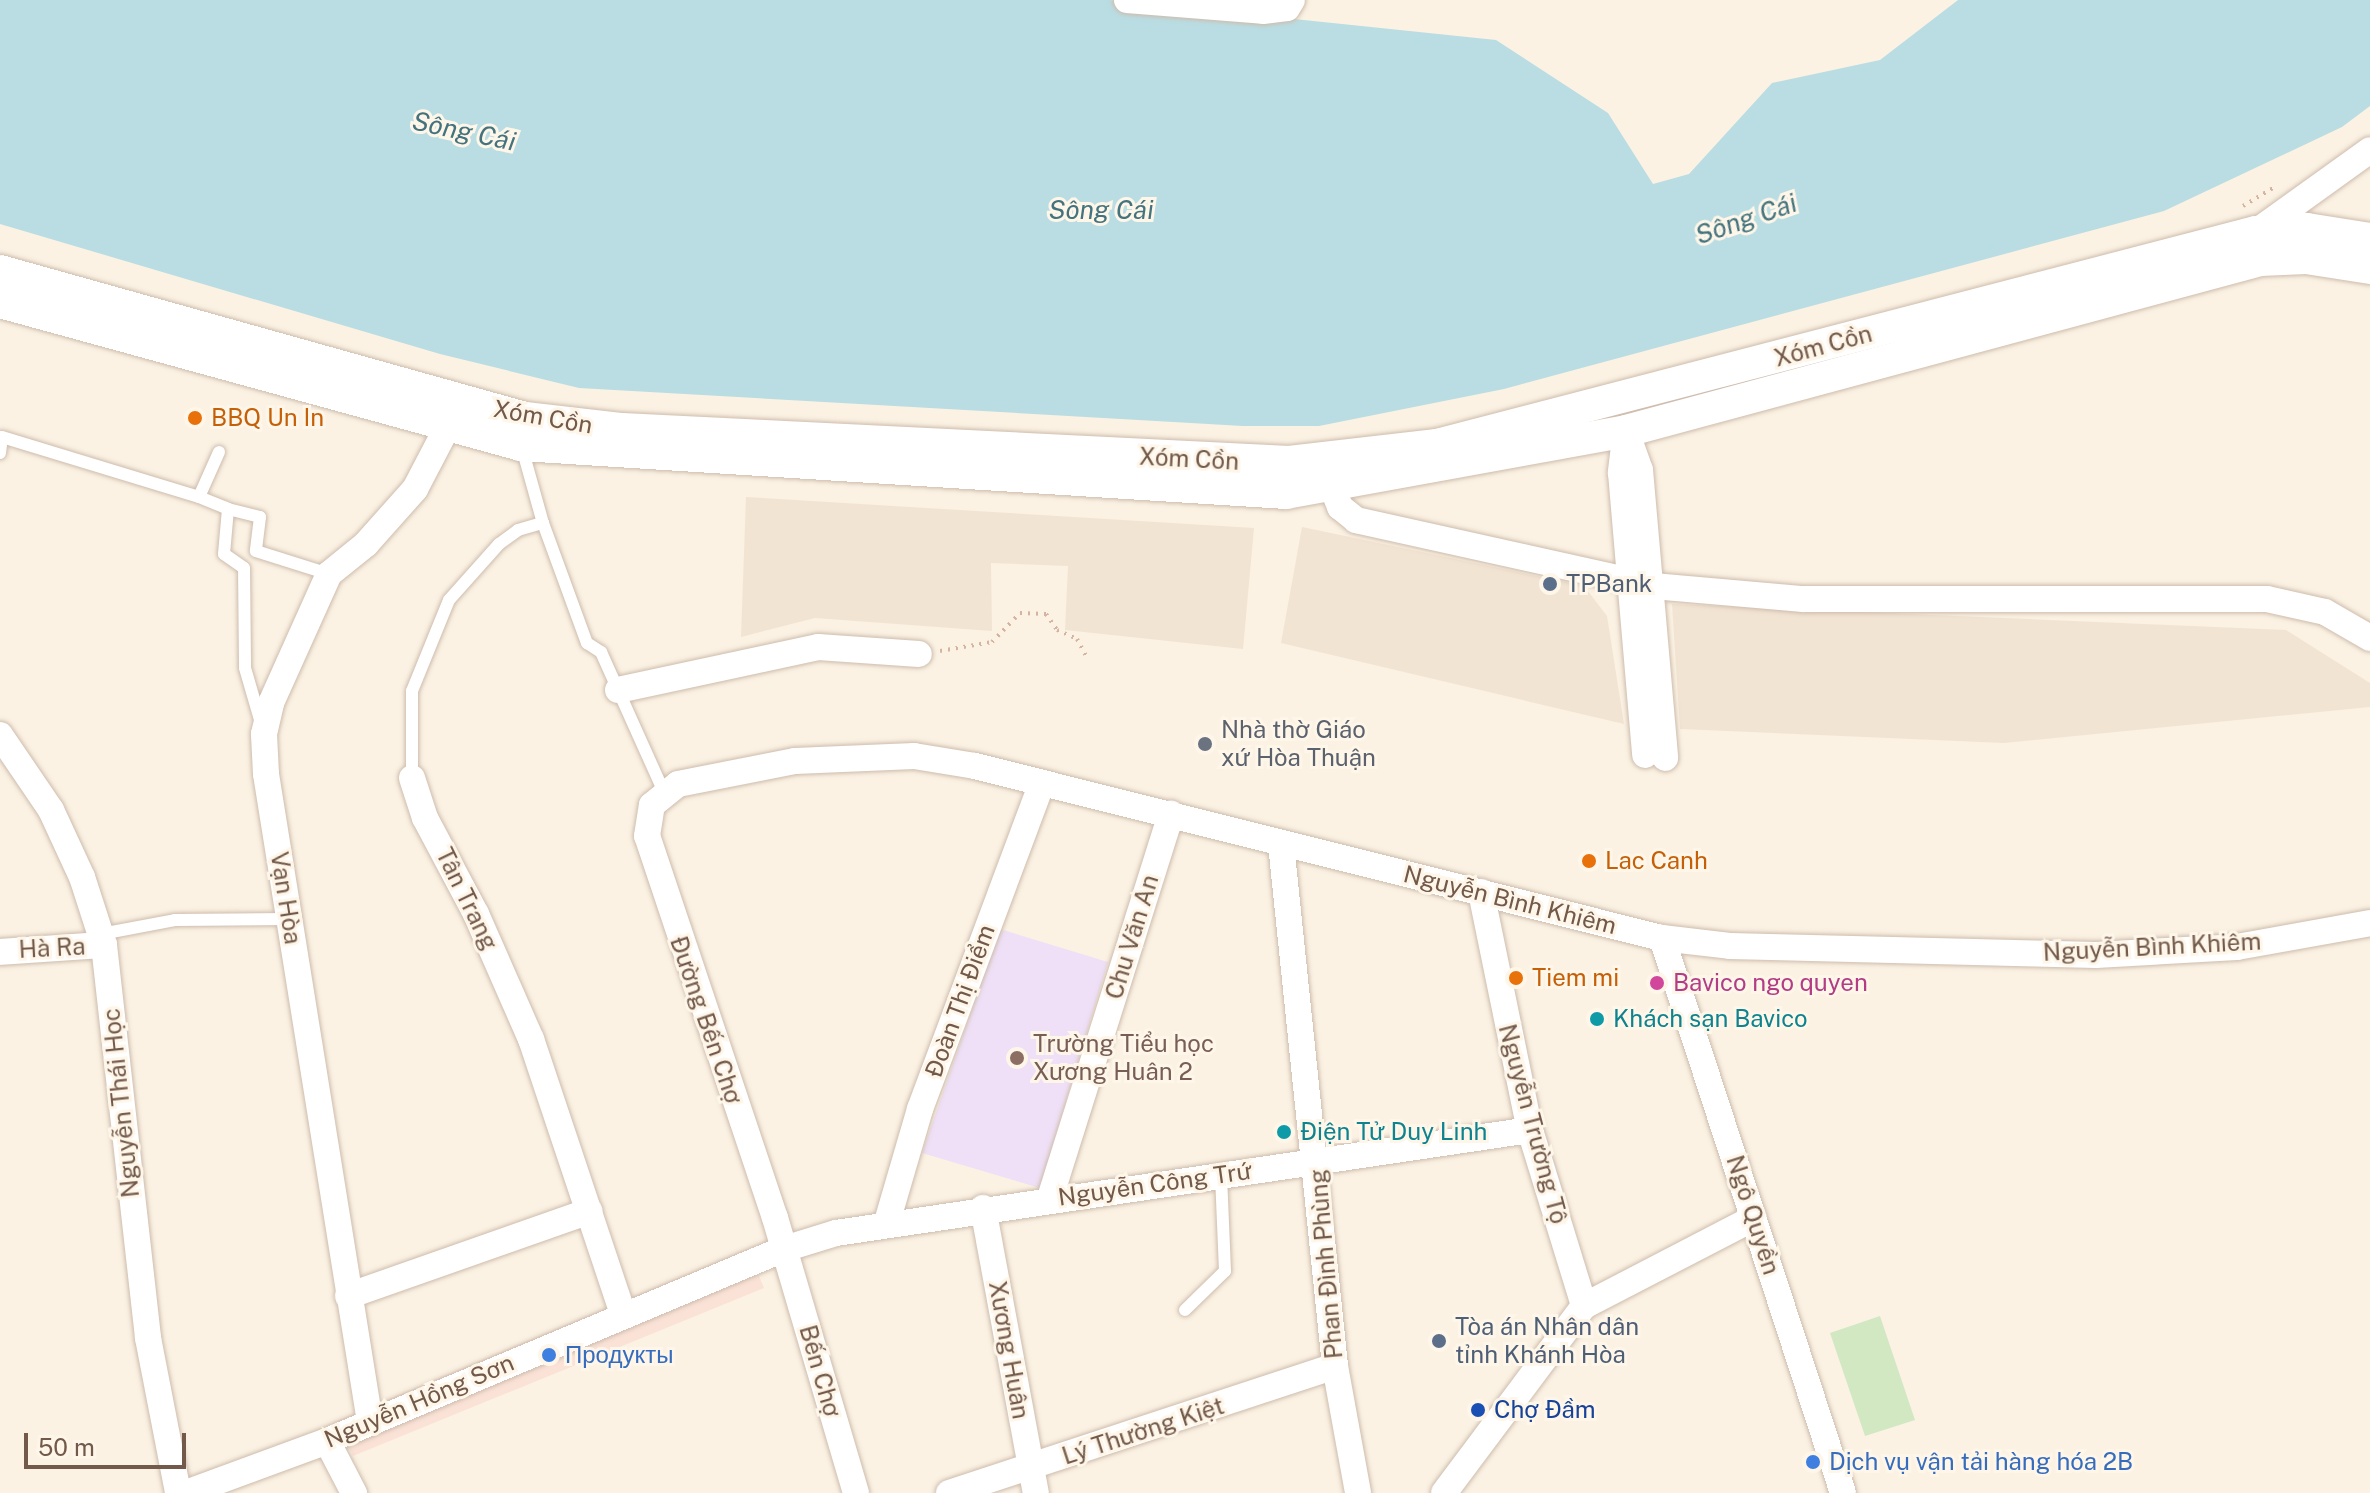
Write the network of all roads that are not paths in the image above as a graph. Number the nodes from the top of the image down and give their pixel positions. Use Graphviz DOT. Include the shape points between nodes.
graph roads {
  1 [pos="1127,0"];
  2 [pos="1289,4"];
  3 [pos="2370,150"];
  4 [pos="2370,239"];
  5 [pos="2258,246"];
  6 [pos="2370,268"];
  7 [pos="0,271"];
  8 [pos="0,302"];
  9 [pos="1623,415"];
  10 [pos="448,426"];
  11 [pos="523,432"];
  12 [pos="219,452"];
  13 [pos="0,453"];
  14 [pos="1332,487"];
  15 [pos="199,497"];
  16 [pos="228,509"];
  17 [pos="543,523"];
  18 [pos="329,574"];
  19 [pos="1642,585"];
  20 [pos="2370,638"];
  21 [pos="919,654"];
  22 [pos="618,690"];
  23 [pos="264,734"];
  24 [pos="0,735"];
  25 [pos="1655,757"];
  26 [pos="412,778"];
  27 [pos="1042,783"];
  28 [pos="664,792"];
  29 [pos="1171,814"];
  30 [pos="1281,844"];
  31 [pos="1481,892"];
  32 [pos="289,919"];
  33 [pos="2370,923"];
  34 [pos="1662,938"];
  35 [pos="102,940"];
  36 [pos="0,952"];
  37 [pos="1530,1130"];
  38 [pos="1316,1161"];
  39 [pos="1221,1175"];
  40 [pos="1050,1198"];
  41 [pos="983,1208"];
  42 [pos="589,1211"];
  43 [pos="1754,1218"];
  44 [pos="887,1222"];
  45 [pos="784,1249"];
  46 [pos="348,1296"];
  47 [pos="1584,1306"];
  48 [pos="1185,1310"];
  49 [pos="623,1314"];
  50 [pos="1335,1366"];
  51 [pos="370,1422"];
  52 [pos="327,1441"];
  53 [pos="1034,1480"];
  54 [pos="178,1493"];
  55 [pos="186,1493"];
  56 [pos="354,1493"];
  57 [pos="856,1493"];
  58 [pos="950,1493"];
  59 [pos="1358,1493"];
  60 [pos="1444,1493"];
  61 [pos="1843,1493"];
  1 -- 2 [label="street" via="1231,11"];
  3 -- 5 [label="street"];
  4 -- 5 [label="street, Xóm Cồn" via="2307,229"];
  5 -- 6 [label="street, Xóm Cồn"];
  5 -- 9 [label="street, Xóm Cồn"];
  7 -- 11 [label="street, Xóm Cồn"];
  8 -- 10 [label="street, Xóm Cồn"];
  9 -- 11 [label="street, Xóm Cồn" via="1289,462 622,429"];
  9 -- 14 [label="street, Xóm Cồn"];
  9 -- 19 [label="street" via="1621,473"];
  10 -- 11 [label="street, Xóm Cồn"];
  10 -- 18 [label="street, Vạn Hòa" via="415,489 366,544"];
  11 -- 14 [label="street, Xóm Cồn" via="1286,493"];
  11 -- 17 [label="lane"];
  12 -- 15 [label="lane"];
  13 -- 15 [label="lane" via="2,437"];
  14 -- 19 [label="street" via="1340,507 1356,520"];
  15 -- 16 [label="lane"];
  16 -- 18 [label="lane" via="260,517 256,551"];
  16 -- 23 [label="lane" via="224,554 244,568 245,668"];
  17 -- 22 [label="lane" via="587,643 601,652"];
  17 -- 26 [label="lane, Tân Trang" via="518,530 499,544 449,600 412,691"];
  18 -- 23 [label="street, Vạn Hòa" via="271,703"];
  19 -- 20 [label="street" via="1818,600 2267,599 2325,612"];
  19 -- 25 [label="street"];
  21 -- 22 [label="street" via="818,647"];
  22 -- 28 [label="lane"];
  23 -- 32 [label="street, Vạn Hòa"];
  24 -- 35 [label="street, Nguyễn Thái Học" via="51,810 82,877"];
  26 -- 42 [label="street, Tân Trang" via="425,818 476,914 531,1039"];
  27 -- 28 [label="street, Nguyễn Bình Khiêm" via="914,756 873,755 795,761 678,784"];
  27 -- 29 [label="street, Nguyễn Bình Khiêm"];
  27 -- 44 [label="street, Đoàn Thị Điểm" via="920,1109"];
  28 -- 45 [label="street, Đường Bến Chợ" via="652,805 647,836"];
  29 -- 30 [label="street, Nguyễn Bình Khiêm"];
  29 -- 40 [label="street, Chu Văn An"];
  30 -- 31 [label="street, Nguyễn Bình Khiêm"];
  30 -- 38 [label="street, Phan Đình Phùng"];
  31 -- 34 [label="street, Nguyễn Bình Khiêm"];
  31 -- 37 [label="street, Nguyễn Trường Tộ"];
  32 -- 35 [label="lane" via="175,920"];
  32 -- 46 [label="street, Vạn Hòa"];
  33 -- 34 [label="street, Nguyễn Bình Khiêm" via="2237,947 2096,955 1730,946"];
  34 -- 43 [label="street, Ngô Quyền"];
  35 -- 36 [label="street, Hà Ra"];
  35 -- 54 [label="street, Nguyễn Thái Học" via="148,1338"];
  37 -- 38 [label="street, Nguyễn Công Trứ"];
  37 -- 47 [label="street, Nguyễn Trường Tộ"];
  38 -- 39 [label="street, Nguyễn Công Trứ"];
  38 -- 50 [label="street, Phan Đình Phùng"];
  39 -- 40 [label="street, Nguyễn Công Trứ"];
  39 -- 48 [label="lane" via="1225,1271"];
  40 -- 41 [label="street, Nguyễn Công Trứ"];
  41 -- 44 [label="street, Nguyễn Công Trứ"];
  41 -- 53 [label="street, Xương Huân"];
  42 -- 46 [label="street"];
  42 -- 49 [label="street, Tân Trang"];
  43 -- 47 [label="street"];
  43 -- 61 [label="street, Ngô Quyền"];
  44 -- 45 [label="street, Nguyễn Công Trứ"];
  45 -- 49 [label="street, Nguyễn Hồng Sơn"];
  45 -- 57 [label="street, Bến Chợ"];
  46 -- 51 [label="street, Vạn Hòa"];
  47 -- 60 [label="street"];
  49 -- 51 [label="street, Nguyễn Hồng Sơn"];
  50 -- 53 [label="street, Lý Thường Kiệt"];
  50 -- 59 [label="street, Phan Đình Phùng"];
  51 -- 52 [label="street, Nguyễn Hồng Sơn"];
  52 -- 55 [label="street, Nguyễn Hồng Sơn"];
  52 -- 56 [label="street"];
  53 -- 58 [label="street, Lý Thường Kiệt"];
}
